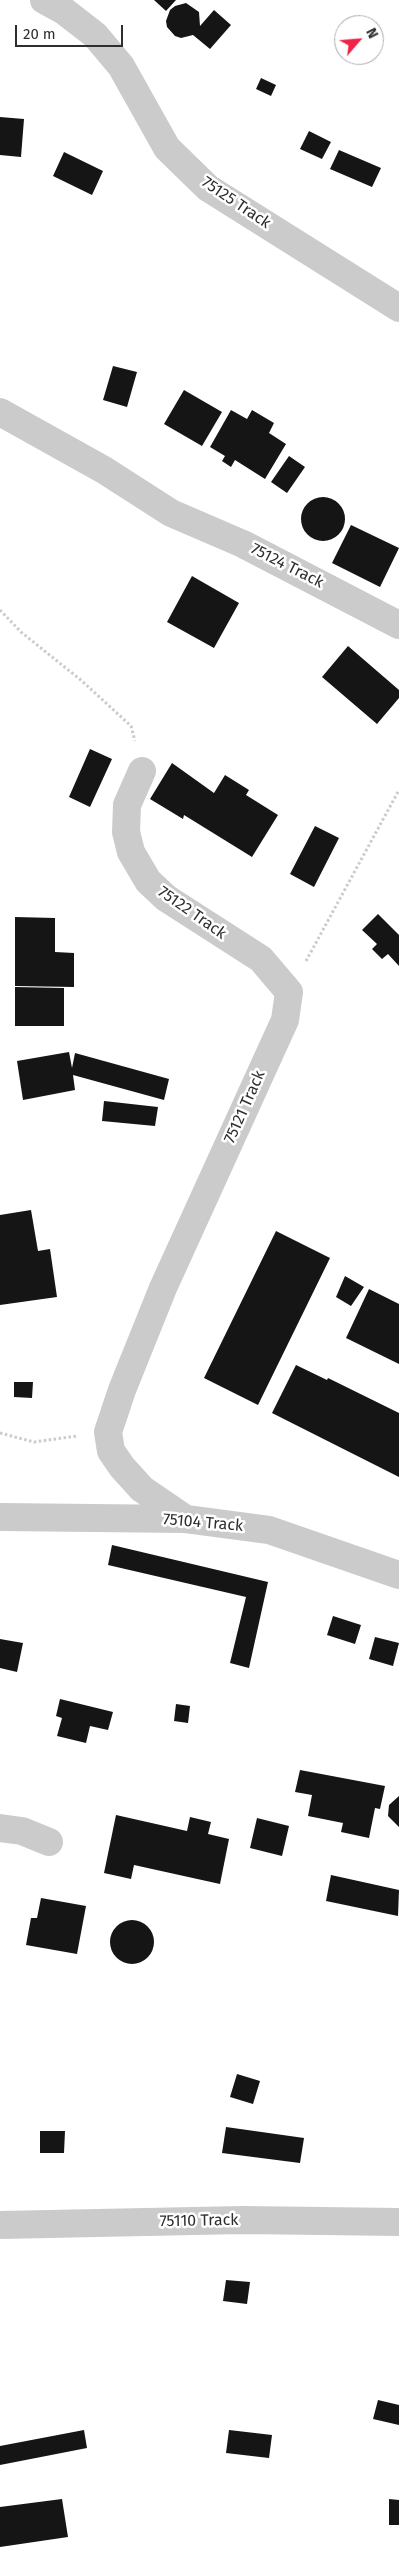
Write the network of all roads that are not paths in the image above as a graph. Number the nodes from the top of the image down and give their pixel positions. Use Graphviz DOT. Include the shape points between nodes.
graph roads {
  1 [pos="44,0"];
  2 [pos="399,308"];
  3 [pos="0,412"];
  4 [pos="399,625"];
  5 [pos="142,771"];
  6 [pos="285,1020"];
  7 [pos="0,1517"];
  8 [pos="186,1519"];
  9 [pos="399,1575"];
  10 [pos="0,1828"];
  11 [pos="49,1842"];
  12 [pos="399,2222"];
  13 [pos="0,2225"];
  1 -- 2 [label="street, 75125 Track" via="95,35 120,66 168,148 208,188"];
  3 -- 4 [label="street, 75124 Track" via="104,470 171,513 252,549"];
  5 -- 6 [label="street, 75122 Track" via="127,805 126,832 131,852 148,881 166,898 261,959 289,992"];
  6 -- 8 [label="street, 75121 Track" via="163,1288 108,1432 111,1450 122,1467 142,1489"];
  7 -- 8 [label="street, 75104 Track"];
  8 -- 9 [label="street, 75104 Track" via="269,1530"];
  10 -- 11 [label="street" via="22,1831"];
  12 -- 13 [label="street, 75110 Track" via="243,2220"];
}
